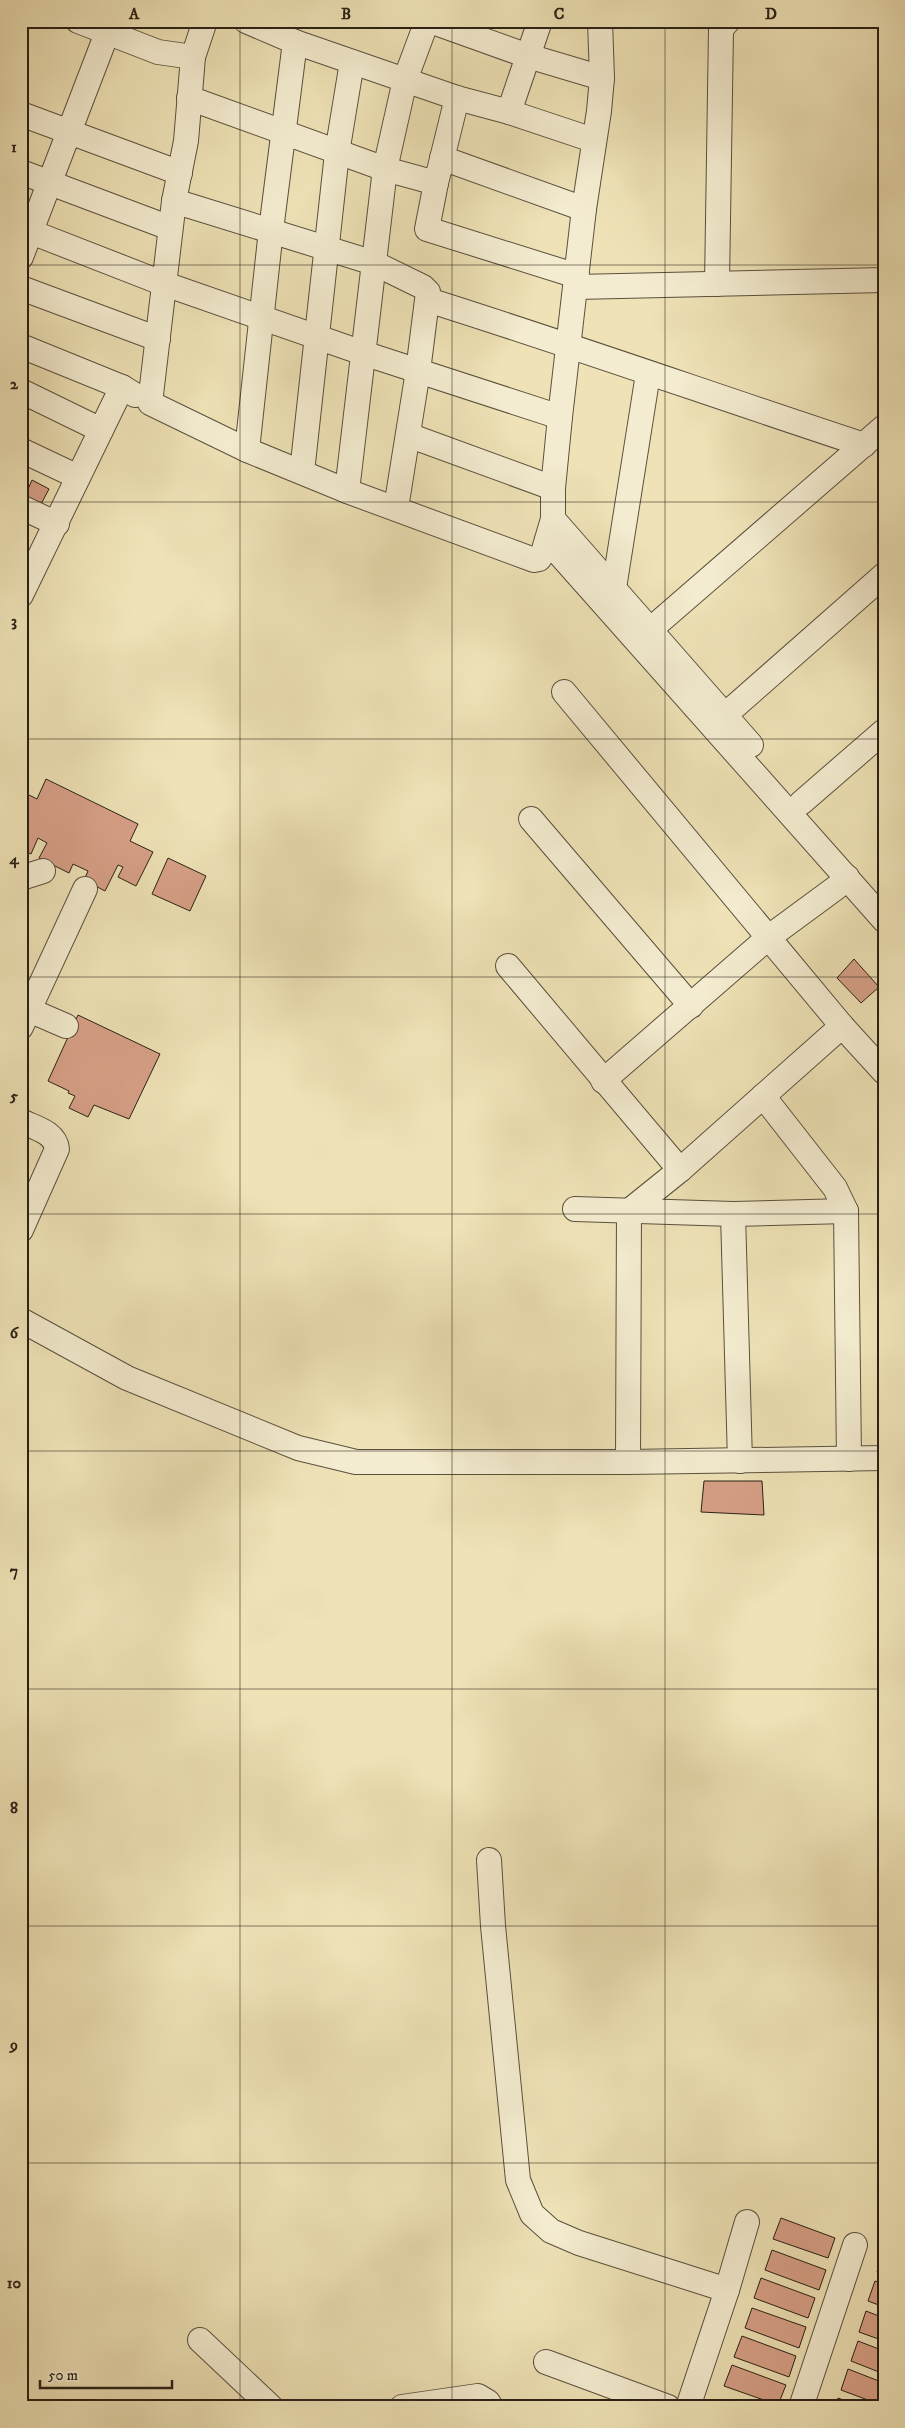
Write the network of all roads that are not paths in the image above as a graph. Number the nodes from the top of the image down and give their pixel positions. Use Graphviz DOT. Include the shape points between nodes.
graph roads {
  1 [pos="78,21"];
  2 [pos="205,21"];
  3 [pos="246,21"];
  4 [pos="428,21"];
  5 [pos="540,21"];
  6 [pos="600,21"];
  7 [pos="728,21"];
  8 [pos="107,33"];
  9 [pos="295,42"];
  10 [pos="528,56"];
  11 [pos="193,57"];
  12 [pos="352,62"];
  13 [pos="602,78"];
  14 [pos="404,80"];
  15 [pos="189,98"];
  16 [pos="457,98"];
  17 [pos="509,112"];
  18 [pos="21,114"];
  19 [pos="67,133"];
  20 [pos="283,134"];
  21 [pos="594,140"];
  22 [pos="337,153"];
  23 [pos="442,158"];
  24 [pos="385,170"];
  25 [pos="21,172"];
  26 [pos="180,173"];
  27 [pos="48,183"];
  28 [pos="436,183"];
  29 [pos="174,201"];
  30 [pos="584,209"];
  31 [pos="170,228"];
  32 [pos="26,230"];
  33 [pos="271,230"];
  34 [pos="328,248"];
  35 [pos="21,257"];
  36 [pos="374,263"];
  37 [pos="884,280"];
  38 [pos="577,282"];
  39 [pos="162,283"];
  40 [pos="716,284"];
  41 [pos="21,288"];
  42 [pos="428,300"];
  43 [pos="263,317"];
  44 [pos="318,337"];
  45 [pos="158,339"];
  46 [pos="569,345"];
  47 [pos="21,346"];
  48 [pos="363,353"];
  49 [pos="418,372"];
  50 [pos="648,374"];
  51 [pos="122,387"];
  52 [pos="21,391"];
  53 [pos="150,403"];
  54 [pos="560,417"];
  55 [pos="884,427"];
  56 [pos="101,430"];
  57 [pos="408,435"];
  58 [pos="864,445"];
  59 [pos="21,450"];
  60 [pos="247,450"];
  61 [pos="302,472"];
  62 [pos="78,477"];
  63 [pos="553,488"];
  64 [pos="347,491"];
  65 [pos="21,507"];
  66 [pos="396,508"];
  67 [pos="57,524"];
  68 [pos="550,529"];
  69 [pos="28,564"];
  70 [pos="884,575"];
  71 [pos="21,595"];
  72 [pos="610,597"];
  73 [pos="651,629"];
  74 [pos="564,692"];
  75 [pos="725,715"];
  76 [pos="884,731"];
  77 [pos="800,803"];
  78 [pos="531,819"];
  79 [pos="847,877"];
  80 [pos="85,889"];
  81 [pos="884,896"];
  82 [pos="884,920"];
  83 [pos="770,937"];
  84 [pos="508,966"];
  85 [pos="691,1006"];
  86 [pos="25,1018"];
  87 [pos="66,1026"];
  88 [pos="842,1026"];
  89 [pos="884,1072"];
  90 [pos="603,1081"];
  91 [pos="763,1096"];
  92 [pos="21,1121"];
  93 [pos="680,1170"];
  94 [pos="575,1209"];
  95 [pos="628,1211"];
  96 [pos="846,1211"];
  97 [pos="733,1214"];
  98 [pos="21,1230"];
  99 [pos="21,1320"];
  100 [pos="884,1458"];
  101 [pos="849,1459"];
  102 [pos="740,1461"];
  103 [pos="628,1462"];
  104 [pos="488,1860"];
  105 [pos="747,2222"];
  106 [pos="855,2245"];
  107 [pos="727,2290"];
  108 [pos="200,2340"];
  109 [pos="546,2362"];
  110 [pos="271,2407"];
  111 [pos="402,2407"];
  112 [pos="491,2407"];
  113 [pos="668,2407"];
  114 [pos="688,2407"];
  115 [pos="801,2407"];
  1 -- 8 [label="street"];
  2 -- 11 [label="street"];
  3 -- 9 [label="street"];
  4 -- 10 [label="street"];
  4 -- 14 [label="street"];
  5 -- 10 [label="street"];
  6 -- 13 [label="street"];
  7 -- 40 [label="street" via="721,29"];
  8 -- 11 [label="street" via="158,52"];
  8 -- 19 [label="street"];
  9 -- 12 [label="street"];
  9 -- 20 [label="street"];
  10 -- 13 [label="street"];
  10 -- 17 [label="street"];
  11 -- 15 [label="street"];
  12 -- 14 [label="street"];
  12 -- 22 [label="street"];
  13 -- 21 [label="street"];
  14 -- 16 [label="street"];
  14 -- 24 [label="street"];
  15 -- 20 [label="street"];
  15 -- 26 [label="street"];
  16 -- 17 [label="street"];
  16 -- 23 [label="street"];
  17 -- 21 [label="street"];
  18 -- 19 [label="street"];
  19 -- 26 [label="street"];
  19 -- 27 [label="street"];
  20 -- 22 [label="street"];
  20 -- 33 [label="street"];
  21 -- 30 [label="street"];
  22 -- 24 [label="street"];
  22 -- 34 [label="street"];
  23 -- 28 [label="street"];
  23 -- 30 [label="street"];
  24 -- 28 [label="street"];
  24 -- 36 [label="street"];
  25 -- 27 [label="street"];
  26 -- 29 [label="street"];
  27 -- 31 [label="street"];
  27 -- 32 [label="street"];
  28 -- 38 [label="street" via="427,229"];
  29 -- 31 [label="street"];
  29 -- 33 [label="street"];
  30 -- 38 [label="street"];
  31 -- 39 [label="street"];
  32 -- 35 [label="street"];
  32 -- 39 [label="street"];
  33 -- 34 [label="street"];
  33 -- 43 [label="street"];
  34 -- 36 [label="street"];
  34 -- 44 [label="street"];
  36 -- 42 [label="street" via="423,287 428,292"];
  36 -- 48 [label="street"];
  37 -- 40 [label="street"];
  38 -- 40 [label="street"];
  38 -- 46 [label="street"];
  39 -- 43 [label="street"];
  39 -- 45 [label="street"];
  41 -- 45 [label="street"];
  42 -- 46 [label="street"];
  42 -- 49 [label="street"];
  43 -- 44 [label="street"];
  43 -- 60 [label="street"];
  44 -- 48 [label="street"];
  44 -- 61 [label="street"];
  45 -- 53 [label="street"];
  46 -- 50 [label="street"];
  46 -- 54 [label="street"];
  47 -- 51 [label="street"];
  48 -- 49 [label="street"];
  48 -- 64 [label="street"];
  49 -- 54 [label="street"];
  49 -- 57 [label="street"];
  50 -- 58 [label="street"];
  50 -- 72 [label="street"];
  51 -- 53 [label="street"];
  51 -- 56 [label="street"];
  52 -- 56 [label="street"];
  53 -- 60 [label="street"];
  54 -- 63 [label="street"];
  55 -- 58 [label="street"];
  56 -- 62 [label="street"];
  57 -- 63 [label="street"];
  57 -- 66 [label="street"];
  58 -- 73 [label="street"];
  59 -- 62 [label="street"];
  60 -- 61 [label="street"];
  61 -- 64 [label="street"];
  62 -- 67 [label="street"];
  63 -- 68 [label="street"];
  64 -- 66 [label="street"];
  65 -- 67 [label="street"];
  66 -- 68 [label="street" via="528,559 539,559"];
  67 -- 69 [label="street"];
  68 -- 72 [label="street"];
  69 -- 71 [label="street"];
  70 -- 75 [label="street"];
  72 -- 73 [label="street"];
  72 -- 79 [label="street"];
  73 -- 75 [label="street"];
  74 -- 83 [label="street"];
  75 -- 77 [label="street"];
  76 -- 77 [label="street"];
  77 -- 81 [label="street"];
  78 -- 85 [label="street"];
  79 -- 82 [label="street"];
  79 -- 83 [label="street"];
  80 -- 86 [label="street"];
  83 -- 85 [label="street"];
  83 -- 88 [label="street"];
  84 -- 90 [label="street"];
  85 -- 90 [label="street"];
  86 -- 87 [label="street"];
  88 -- 89 [label="street"];
  88 -- 91 [label="street"];
  90 -- 93 [label="street"];
  91 -- 93 [label="street"];
  91 -- 96 [label="street" via="835,1188"];
  92 -- 98 [label="street" via="50,1134 56,1140 57,1149"];
  93 -- 95 [label="street"];
  94 -- 95 [label="street"];
  95 -- 97 [label="street"];
  95 -- 103 [label="street"];
  96 -- 97 [label="street"];
  96 -- 101 [label="street"];
  97 -- 102 [label="street"];
  99 -- 103 [label="street" via="128,1378 298,1448 327,1456 356,1462"];
  100 -- 101 [label="street"];
  101 -- 102 [label="street"];
  102 -- 103 [label="street"];
  104 -- 107 [label="street" via="518,2180 532,2214 551,2231 579,2243"];
  105 -- 107 [label="street"];
  106 -- 115 [label="street"];
  107 -- 114 [label="street"];
  108 -- 110 [label="street"];
  109 -- 113 [label="street"];
  111 -- 112 [label="street" via="478,2396"];
}
